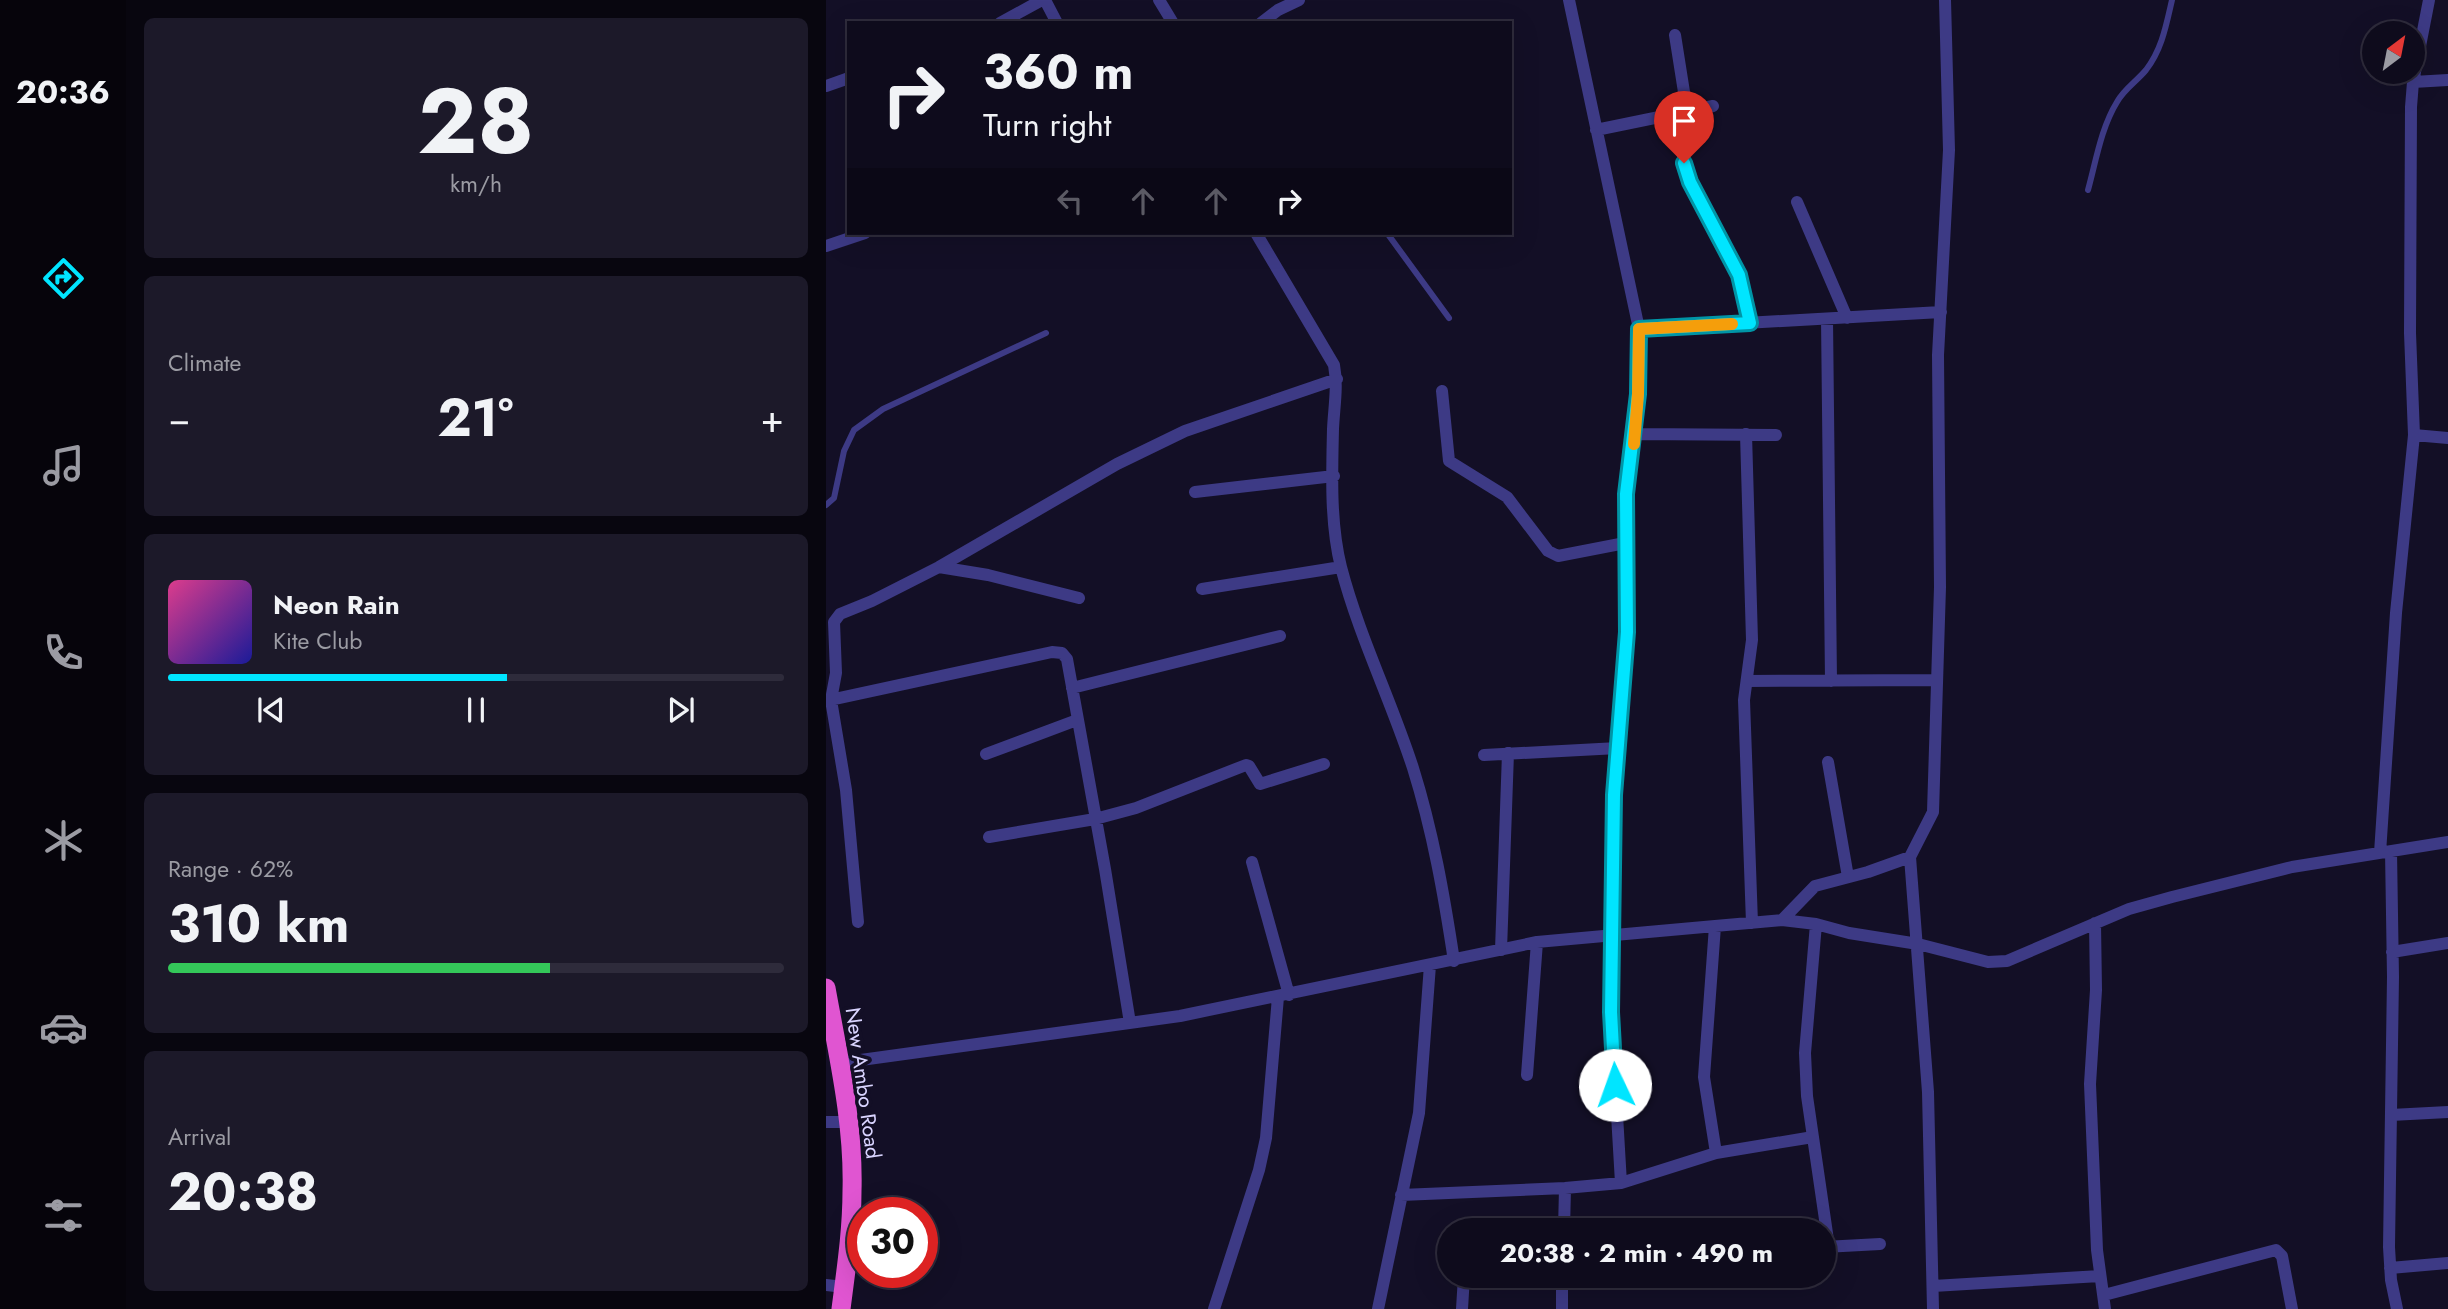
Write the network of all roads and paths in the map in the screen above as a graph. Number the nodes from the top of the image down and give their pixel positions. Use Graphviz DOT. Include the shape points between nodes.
graph roads {
  1 [pos="1044,0"];
  2 [pos="1159,0"];
  3 [pos="1299,0"];
  4 [pos="1569,0"];
  5 [pos="1945,0"];
  6 [pos="2172,0"];
  7 [pos="2429,0"];
  8 [pos="1274,5"];
  9 [pos="1004,21"];
  10 [pos="1056,21"];
  11 [pos="1172,21"];
  12 [pos="1262,21"];
  13 [pos="2425,21"];
  14 [pos="1675,35"];
  15 [pos="847,79"];
  16 [pos="2448,80"];
  17 [pos="2426,81"];
  18 [pos="2413,84"];
  19 [pos="826,86"];
  20 [pos="1713,106"];
  21 [pos="1687,111"];
  22 [pos="1672,115"];
  23 [pos="1596,130"];
  24 [pos="2088,190"];
  25 [pos="1797,202"];
  26 [pos="859,235"];
  27 [pos="1257,235"];
  28 [pos="1388,235"];
  29 [pos="826,246"];
  30 [pos="1941,312"];
  31 [pos="1449,318"];
  32 [pos="1847,318"];
  33 [pos="1827,319"];
  34 [pos="1750,323"];
  35 [pos="1639,329"];
  36 [pos="1046,332"];
  37 [pos="1337,379"];
  38 [pos="1442,391"];
  39 [pos="1635,434"];
  40 [pos="1746,434"];
  41 [pos="1776,435"];
  42 [pos="2413,435"];
  43 [pos="2448,438"];
  44 [pos="1334,476"];
  45 [pos="1195,492"];
  46 [pos="826,505"];
  47 [pos="1625,543"];
  48 [pos="939,567"];
  49 [pos="1341,567"];
  50 [pos="1202,589"];
  51 [pos="1079,598"];
  52 [pos="1280,636"];
  53 [pos="1937,680"];
  54 [pos="1747,681"];
  55 [pos="1831,681"];
  56 [pos="1072,688"];
  57 [pos="828,700"];
  58 [pos="1077,720"];
  59 [pos="1618,748"];
  60 [pos="1508,753"];
  61 [pos="986,754"];
  62 [pos="1484,755"];
  63 [pos="1828,762"];
  64 [pos="1324,764"];
  65 [pos="1095,819"];
  66 [pos="989,837"];
  67 [pos="2448,842"];
  68 [pos="2385,852"];
  69 [pos="1910,857"];
  70 [pos="1252,862"];
  71 [pos="1848,877"];
  72 [pos="1783,920"];
  73 [pos="858,922"];
  74 [pos="1752,923"];
  75 [pos="2095,923"];
  76 [pos="1816,924"];
  77 [pos="1715,926"];
  78 [pos="1612,935"];
  79 [pos="1537,942"];
  80 [pos="2448,943"];
  81 [pos="1918,944"];
  82 [pos="1501,950"];
  83 [pos="2392,952"];
  84 [pos="1454,961"];
  85 [pos="1430,965"];
  86 [pos="826,988"];
  87 [pos="1283,996"];
  88 [pos="1130,1023"];
  89 [pos="839,1063"];
  90 [pos="1527,1075"];
  91 [pos="2448,1112"];
  92 [pos="2391,1115"];
  93 [pos="826,1122"];
  94 [pos="848,1122"];
  95 [pos="1813,1137"];
  96 [pos="1716,1153"];
  97 [pos="1621,1183"];
  98 [pos="1565,1188"];
  99 [pos="1401,1195"];
  100 [pos="1564,1218"];
  101 [pos="1823,1218"];
  102 [pos="1880,1244"];
  103 [pos="1836,1246"];
  104 [pos="2448,1263"];
  105 [pos="2390,1268"];
  106 [pos="2100,1276"];
  107 [pos="835,1286"];
  108 [pos="1933,1286"];
  109 [pos="1463,1288"];
  110 [pos="1562,1288"];
  111 [pos="2104,1295"];
  112 [pos="841,1309"];
  113 [pos="1214,1309"];
  114 [pos="1378,1309"];
  115 [pos="1462,1309"];
  116 [pos="1562,1309"];
  117 [pos="1933,1309"];
  118 [pos="2105,1309"];
  119 [pos="2292,1309"];
  120 [pos="2397,1309"];
  1 -- 9 [label="street"];
  1 -- 10 [label="street"];
  2 -- 11 [label="street"];
  3 -- 8 [label="street"];
  4 -- 23 [label="street"];
  5 -- 30 [label="street" via="1949,150"];
  6 -- 24 [label="lane" via="2155,56 2110,115"];
  7 -- 13 [label="street"];
  8 -- 12 [label="street"];
  14 -- 21 [label="street"];
  15 -- 19 [label="street"];
  16 -- 17 [label="street"];
  18 -- 42 [label="street"];
  20 -- 21 [label="street"];
  21 -- 22 [label="street"];
  22 -- 23 [label="street"];
  22 -- 34 [label="street" via="1690,182 1739,275"];
  23 -- 35 [label="street"];
  25 -- 32 [label="street"];
  26 -- 29 [label="street"];
  27 -- 37 [label="street" via="1334,365"];
  28 -- 31 [label="lane"];
  30 -- 32 [label="street"];
  30 -- 53 [label="street"];
  32 -- 33 [label="street"];
  33 -- 34 [label="street"];
  33 -- 55 [label="street"];
  34 -- 35 [label="street"];
  35 -- 39 [label="street"];
  36 -- 46 [label="lane" via="883,409 854,430 844,451 834,498"];
  37 -- 44 [label="street"];
  37 -- 48 [label="street" via="1185,430"];
  38 -- 47 [label="street" via="1449,461 1507,497 1548,551 1558,556"];
  39 -- 40 [label="street"];
  39 -- 47 [label="street"];
  40 -- 41 [label="street"];
  40 -- 54 [label="street" via="1752,640"];
  42 -- 43 [label="street"];
  42 -- 68 [label="street" via="2396,613"];
  44 -- 45 [label="street"];
  44 -- 49 [label="street"];
  47 -- 59 [label="street" via="1627,632"];
  48 -- 51 [label="street"];
  48 -- 57 [label="street" via="839,614 834,622 836,673"];
  49 -- 50 [label="street"];
  49 -- 84 [label="street" via="1436,849"];
  52 -- 56 [label="street"];
  53 -- 55 [label="street"];
  53 -- 69 [label="street" via="1933,812"];
  54 -- 55 [label="street"];
  54 -- 74 [label="street"];
  56 -- 57 [label="street" via="1067,659 1052,652"];
  56 -- 58 [label="street"];
  57 -- 73 [label="street" via="846,790"];
  58 -- 61 [label="street"];
  58 -- 65 [label="street"];
  59 -- 60 [label="street"];
  59 -- 78 [label="street"];
  60 -- 62 [label="street"];
  60 -- 82 [label="street"];
  63 -- 71 [label="street"];
  64 -- 65 [label="street" via="1260,784 1246,765 1155,802"];
  65 -- 66 [label="street"];
  65 -- 88 [label="street"];
  67 -- 68 [label="street"];
  68 -- 75 [label="street" via="2279,870 2140,906"];
  68 -- 83 [label="street"];
  69 -- 71 [label="street"];
  69 -- 81 [label="street"];
  70 -- 87 [label="street"];
  71 -- 72 [label="street" via="1812,888"];
  72 -- 74 [label="street"];
  72 -- 76 [label="street"];
  74 -- 77 [label="street"];
  75 -- 81 [label="street" via="2007,961 1988,962"];
  75 -- 106 [label="street" via="2090,1084"];
  76 -- 81 [label="street"];
  76 -- 95 [label="street" via="1805,1053"];
  77 -- 78 [label="street"];
  77 -- 96 [label="street" via="1704,1077"];
  78 -- 79 [label="street"];
  78 -- 97 [label="street" via="1611,1012"];
  79 -- 82 [label="street"];
  79 -- 90 [label="street"];
  80 -- 83 [label="street"];
  81 -- 108 [label="street" via="1928,1092"];
  82 -- 84 [label="street"];
  83 -- 92 [label="street"];
  84 -- 85 [label="street"];
  85 -- 87 [label="street"];
  85 -- 99 [label="street" via="1419,1113"];
  86 -- 89 [label="highway, New Ambo Road"];
  87 -- 88 [label="street"];
  87 -- 113 [label="street" via="1259,1170"];
  88 -- 89 [label="street"];
  89 -- 94 [label="highway, New Ambo Road"];
  91 -- 92 [label="street"];
  92 -- 105 [label="street"];
  93 -- 94 [label="street"];
  94 -- 107 [label="highway, New Ambo Road" via="852,1191"];
  95 -- 96 [label="street"];
  95 -- 101 [label="street"];
  96 -- 97 [label="street"];
  97 -- 98 [label="street"];
  98 -- 99 [label="street"];
  98 -- 100 [label="street"];
  99 -- 114 [label="street"];
  102 -- 103 [label="street"];
  104 -- 105 [label="street"];
  105 -- 120 [label="street"];
  106 -- 108 [label="street"];
  106 -- 111 [label="street"];
  107 -- 112 [label="highway, New Ambo Road"];
  108 -- 117 [label="street"];
  109 -- 115 [label="street"];
  110 -- 116 [label="street"];
  111 -- 118 [label="street"];
  111 -- 119 [label="street" via="2276,1250 2282,1256"];
}
